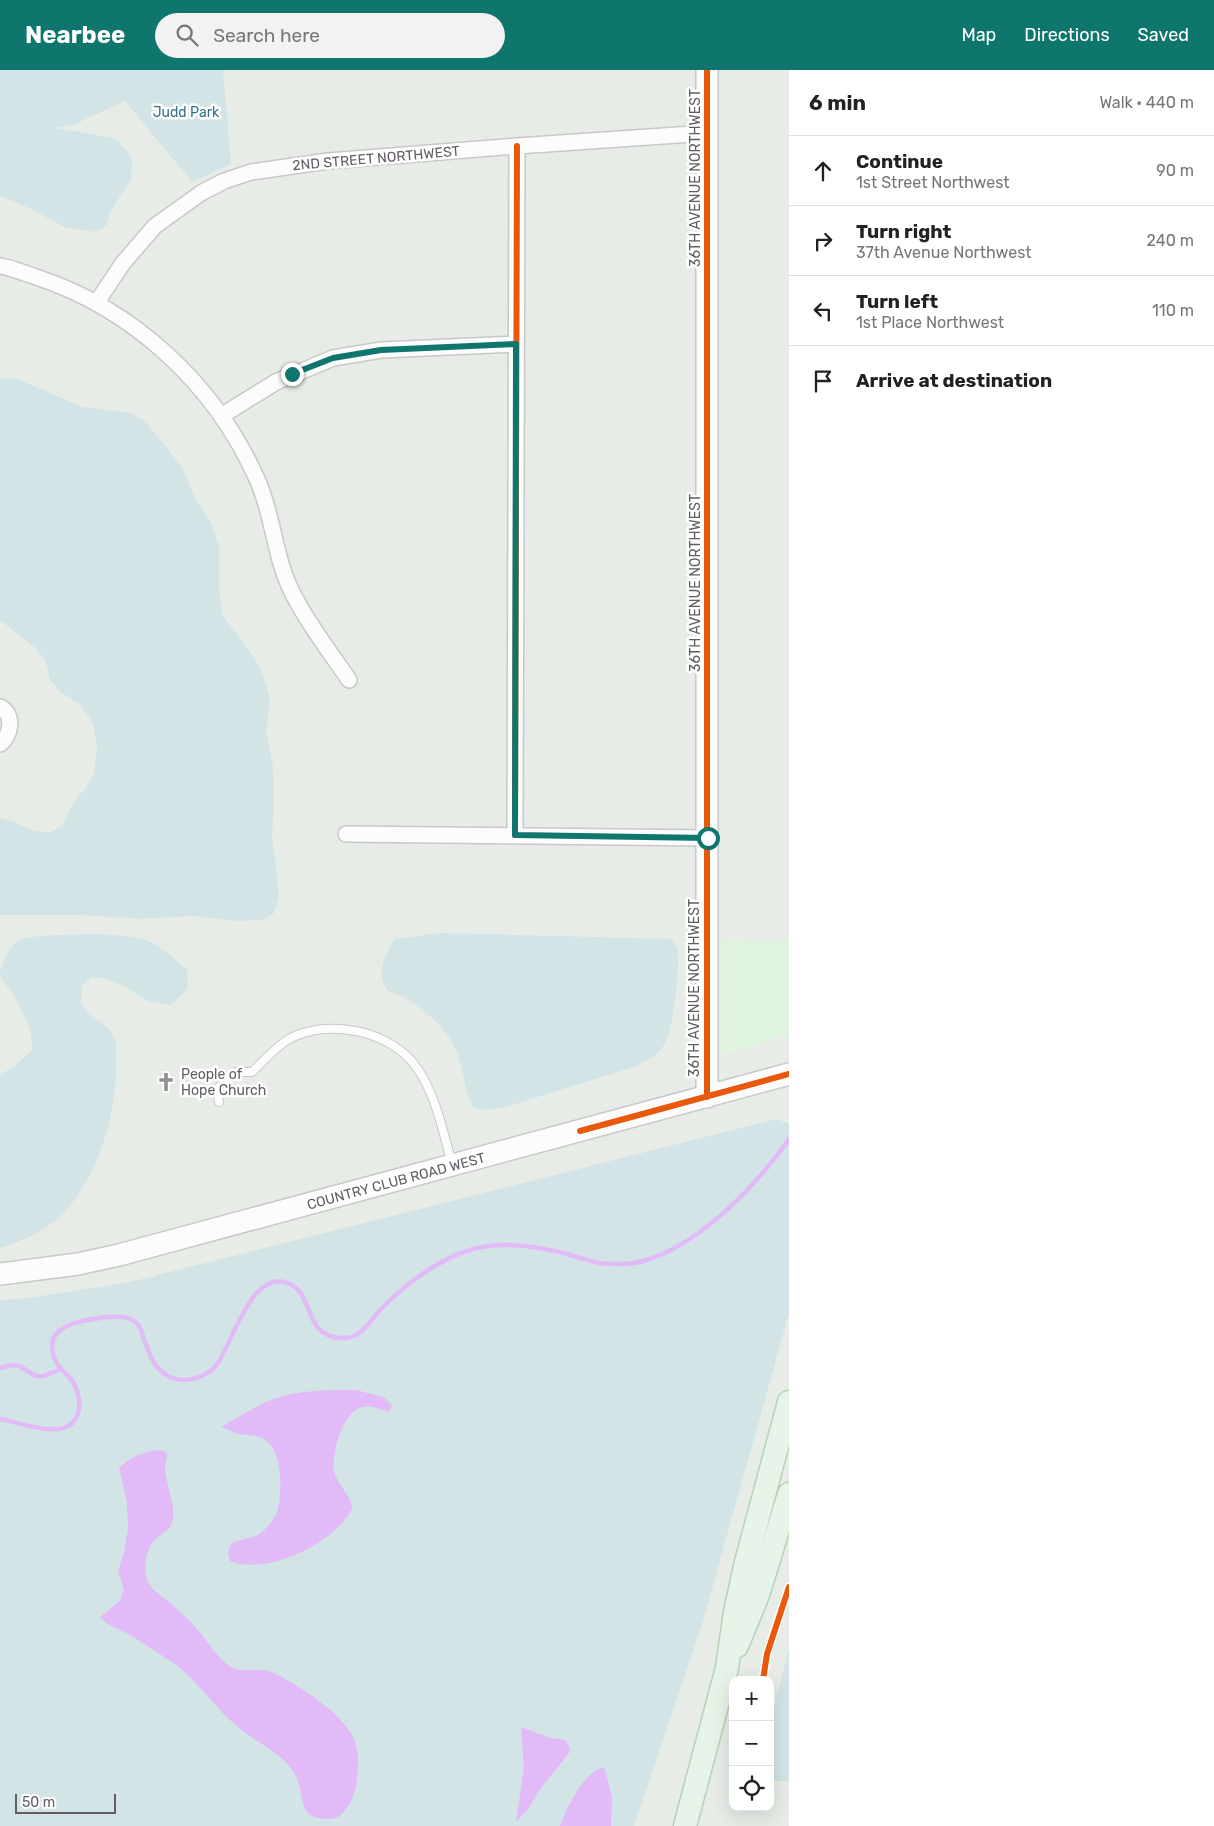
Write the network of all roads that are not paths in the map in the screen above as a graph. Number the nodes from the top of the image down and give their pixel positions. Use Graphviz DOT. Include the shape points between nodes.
graph roads {
  1 [pos="707,70"];
  2 [pos="708,133"];
  3 [pos="517,146"];
  4 [pos="0,266"];
  5 [pos="97,302"];
  6 [pos="516,344"];
  7 [pos="221,416"];
  8 [pos="348,680"];
  9 [pos="0,706"];
  10 [pos="0,744"];
  11 [pos="346,834"];
  12 [pos="515,835"];
  13 [pos="708,838"];
  14 [pos="789,1074"];
  15 [pos="707,1097"];
  16 [pos="219,1102"];
  17 [pos="453,1165"];
  18 [pos="0,1274"];
  19 [pos="789,1402"];
  20 [pos="789,1494"];
  21 [pos="727,1668"];
  22 [pos="685,1826"];
  1 -- 2 [label="street, 36TH AVENUE NORTHWEST"];
  2 -- 3 [label="street, 2ND STREET NORTHWEST"];
  2 -- 13 [label="street, 36TH AVENUE NORTHWEST"];
  3 -- 5 [label="street, 2ND STREET NORTHWEST" via="328,161 251,172 224,181 155,226"];
  3 -- 6 [label="street"];
  4 -- 5 [label="street" via="58,284"];
  5 -- 7 [label="street" via="151,340 197,385"];
  6 -- 7 [label="street" via="381,350 333,358 276,382"];
  6 -- 12 [label="street"];
  7 -- 8 [label="street" via="257,479 266,502 282,571 293,595"];
  9 -- 10 [label="street" via="9,716 10,729"];
  11 -- 12 [label="street"];
  12 -- 13 [label="street"];
  13 -- 15 [label="street, 36TH AVENUE NORTHWEST"];
  14 -- 15 [label="street, COUNTRY CLUB ROAD WEST"];
  15 -- 17 [label="street, COUNTRY CLUB ROAD WEST"];
  16 -- 17 [label="lane" via="217,1089 236,1072 252,1072 289,1039 311,1031 345,1029 372,1035 407,1056 422,1077"];
  17 -- 18 [label="street, COUNTRY CLUB ROAD WEST" via="119,1255"];
  19 -- 21 [label="main road" via="739,1589"];
  20 -- 21 [label="main road" via="756,1602"];
  21 -- 22 [label="main road"];
}
